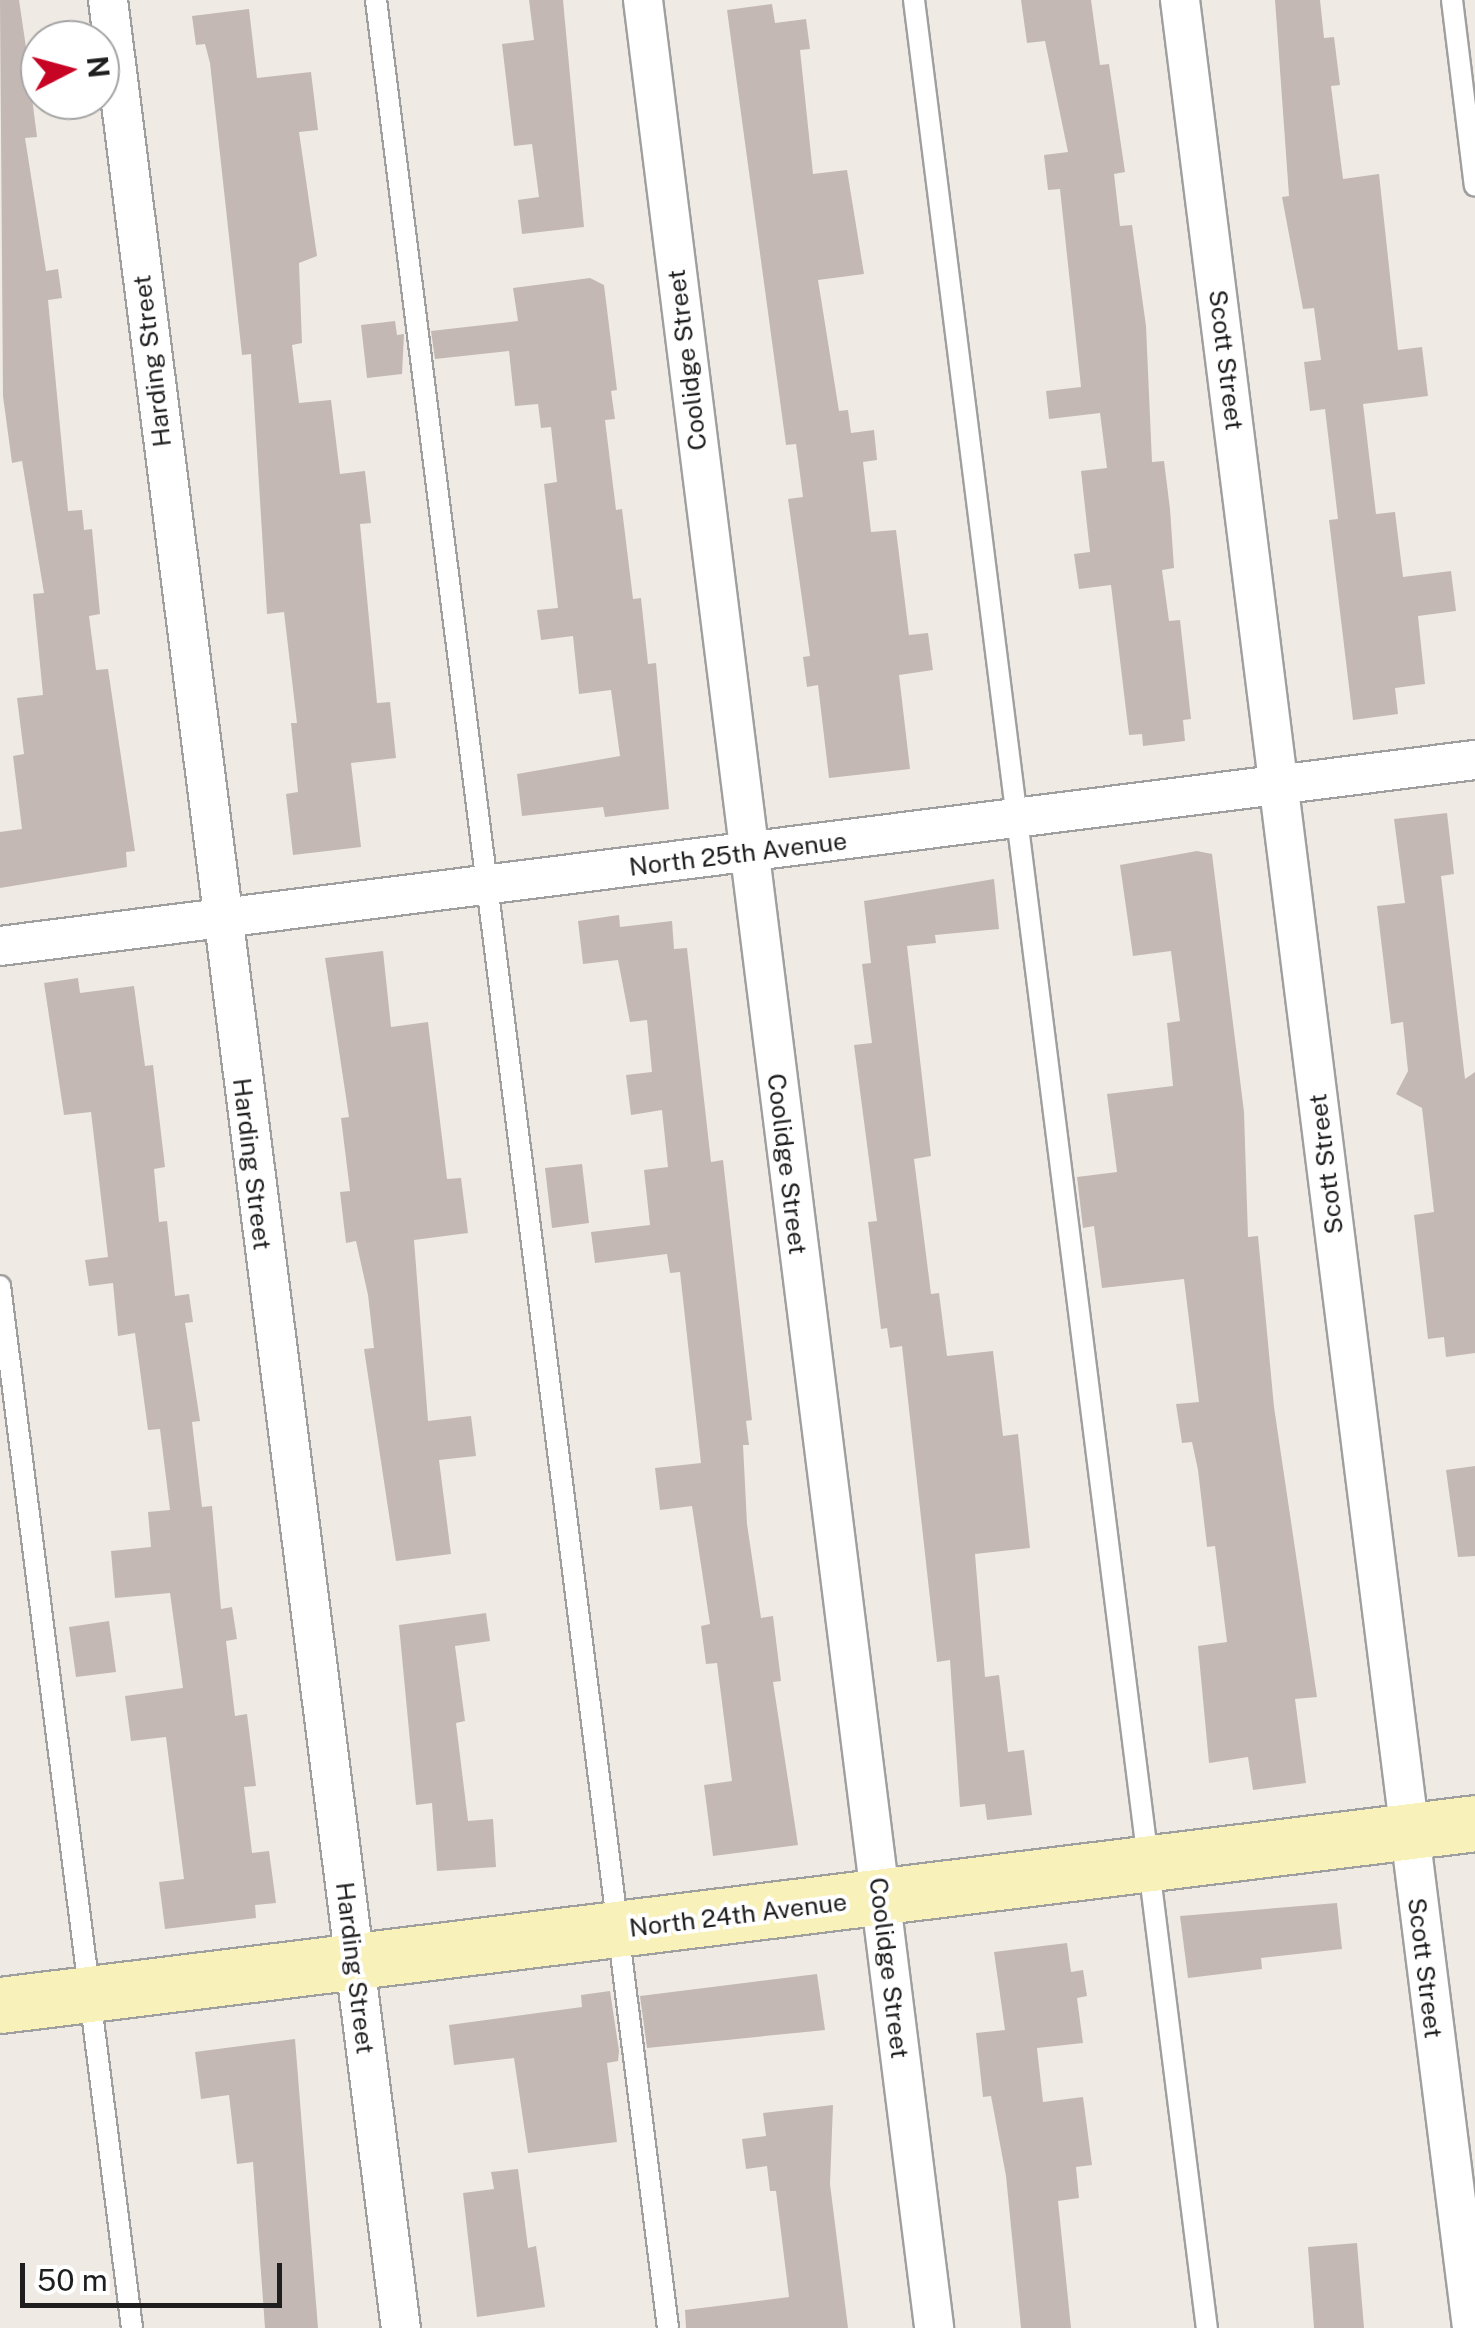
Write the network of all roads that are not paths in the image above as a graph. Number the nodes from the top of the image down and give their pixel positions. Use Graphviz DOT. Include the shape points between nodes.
graph roads {
  1 [pos="108,0"];
  2 [pos="376,0"];
  3 [pos="643,0"];
  4 [pos="914,0"];
  5 [pos="1180,0"];
  6 [pos="1452,0"];
  7 [pos="1475,186"];
  8 [pos="1475,760"];
  9 [pos="1280,786"];
  10 [pos="1018,819"];
  11 [pos="747,854"];
  12 [pos="488,885"];
  13 [pos="220,917"];
  14 [pos="0,946"];
  15 [pos="0,1286"];
  16 [pos="1475,1823"];
  17 [pos="1408,1832"];
  18 [pos="1150,1864"];
  19 [pos="880,1898"];
  20 [pos="617,1930"];
  21 [pos="354,1962"];
  22 [pos="88,1994"];
  23 [pos="0,2005"];
  24 [pos="132,2328"];
  25 [pos="401,2328"];
  26 [pos="668,2328"];
  27 [pos="934,2328"];
  28 [pos="1207,2328"];
  29 [pos="1472,2328"];
  1 -- 13 [label="street, Harding Street"];
  2 -- 12 [label="lane"];
  3 -- 11 [label="street, Coolidge Street"];
  4 -- 10 [label="lane"];
  5 -- 9 [label="street, Scott Street"];
  6 -- 7 [label="lane"];
  8 -- 9 [label="street, North 25th Avenue"];
  9 -- 10 [label="street, North 25th Avenue"];
  9 -- 17 [label="street, Scott Street"];
  10 -- 11 [label="street, North 25th Avenue"];
  10 -- 18 [label="lane"];
  11 -- 12 [label="street, North 25th Avenue"];
  11 -- 19 [label="street, Coolidge Street"];
  12 -- 13 [label="street, North 25th Avenue"];
  12 -- 20 [label="lane"];
  13 -- 14 [label="street, North 25th Avenue"];
  13 -- 21 [label="street, Harding Street"];
  15 -- 22 [label="lane"];
  16 -- 17 [label="street, North 24th Avenue"];
  17 -- 18 [label="street, North 24th Avenue"];
  17 -- 29 [label="street, Scott Street"];
  18 -- 19 [label="street, North 24th Avenue"];
  18 -- 28 [label="lane"];
  19 -- 20 [label="street, North 24th Avenue"];
  19 -- 27 [label="street, Coolidge Street"];
  20 -- 21 [label="street, North 24th Avenue"];
  20 -- 26 [label="lane"];
  21 -- 22 [label="street, North 24th Avenue"];
  21 -- 25 [label="street, Harding Street"];
  22 -- 23 [label="street, North 24th Avenue"];
  22 -- 24 [label="lane"];
}
